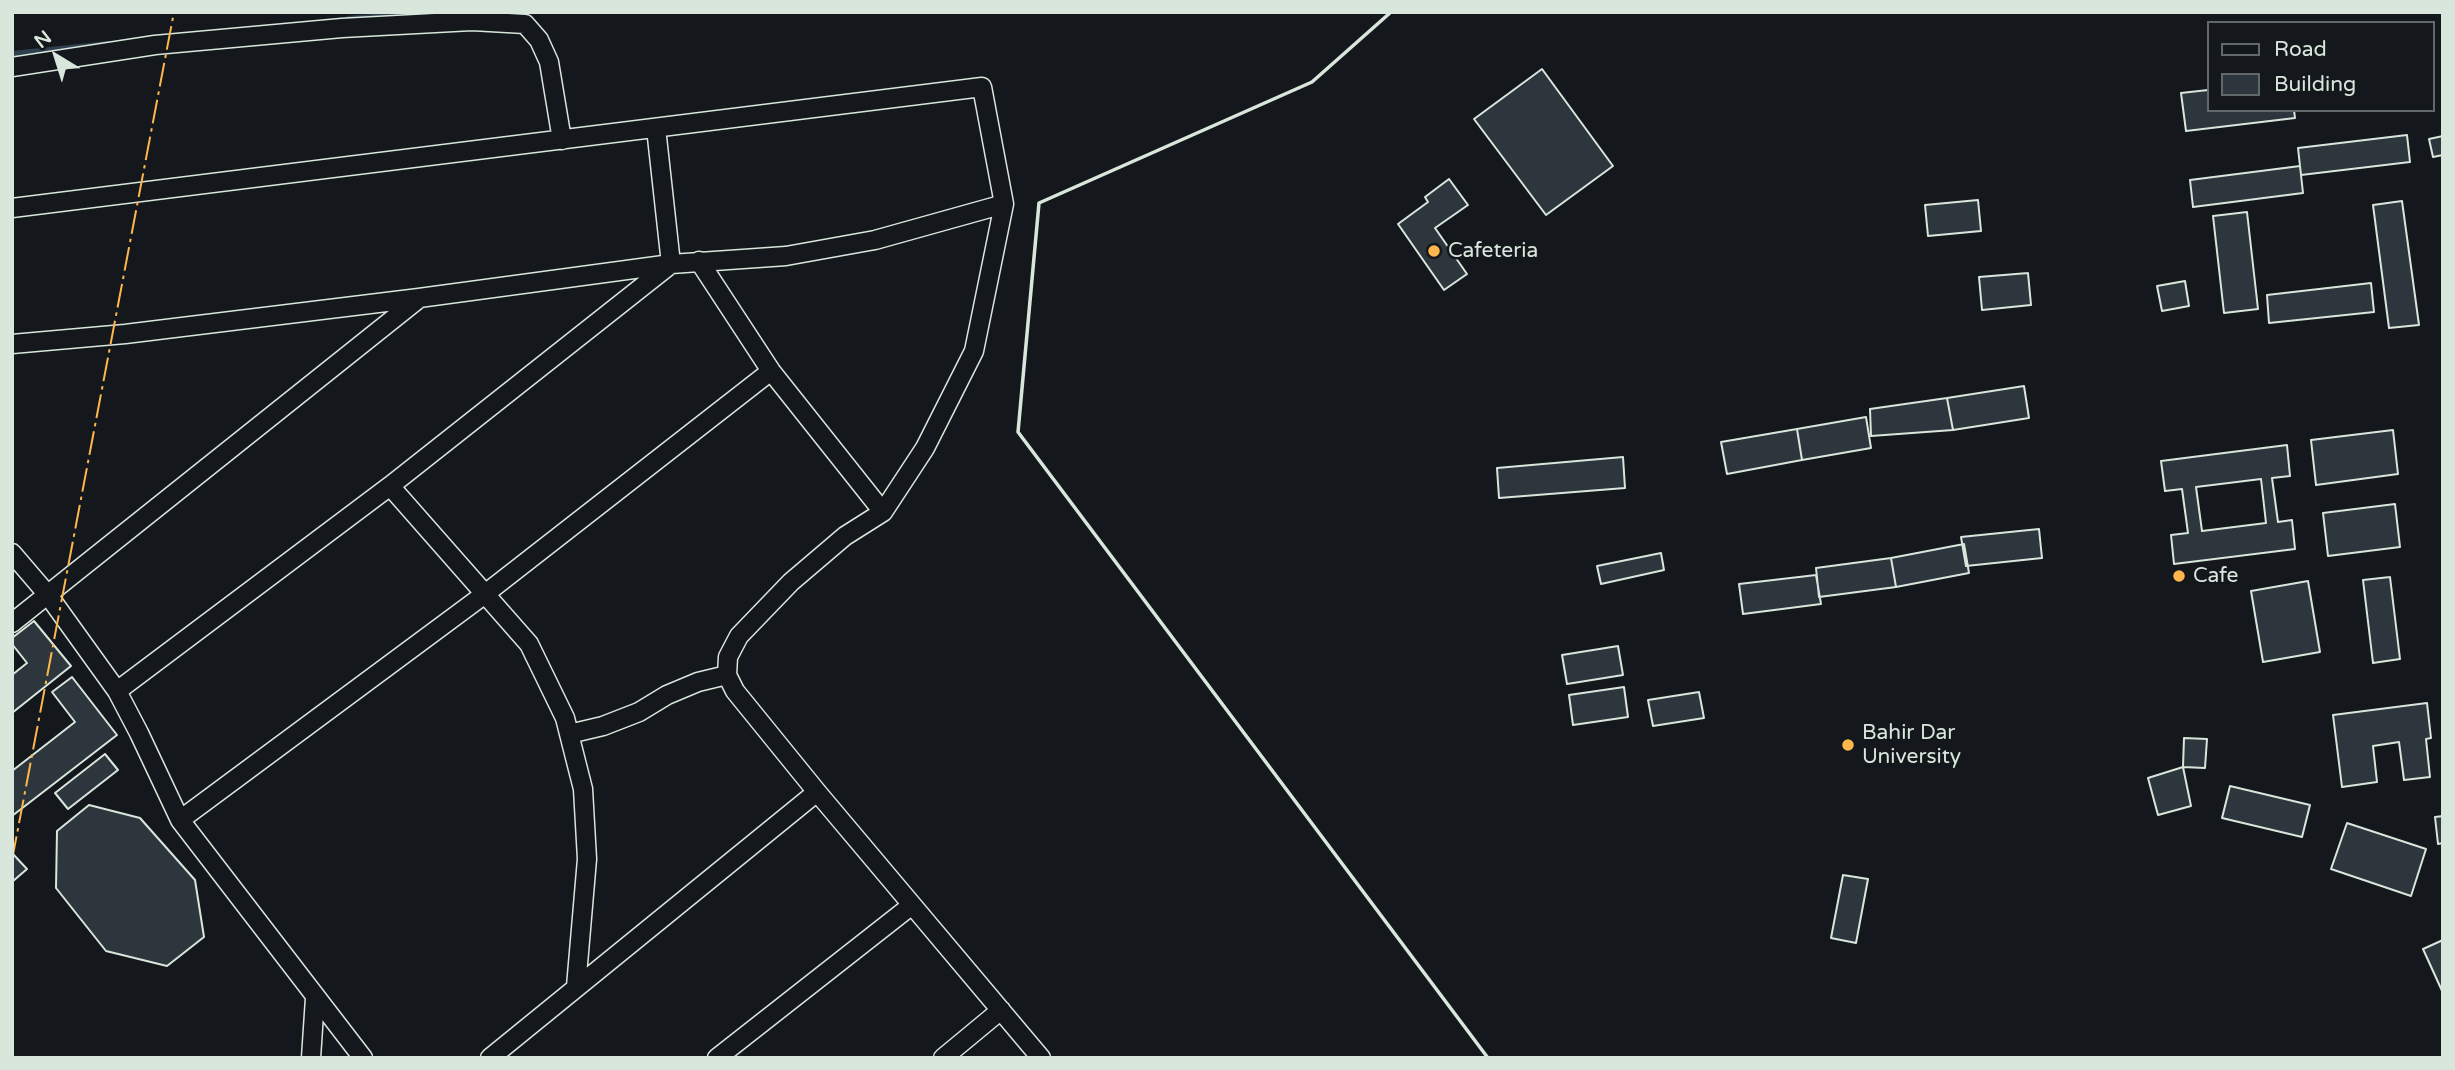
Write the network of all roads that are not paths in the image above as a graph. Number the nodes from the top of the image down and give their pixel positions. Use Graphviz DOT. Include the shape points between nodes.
graph roads {
  1 [pos="432,19"];
  2 [pos="12,67"];
  3 [pos="656,128"];
  4 [pos="562,140"];
  5 [pos="1004,204"];
  6 [pos="12,208"];
  7 [pos="699,261"];
  8 [pos="671,264"];
  9 [pos="419,298"];
  10 [pos="12,344"];
  11 [pos="771,371"];
  12 [pos="390,486"];
  13 [pos="883,512"];
  14 [pos="12,553"];
  15 [pos="48,594"];
  16 [pos="485,594"];
  17 [pos="12,623"];
  18 [pos="727,675"];
  19 [pos="117,691"];
  20 [pos="569,734"];
  21 [pos="817,792"];
  22 [pos="180,820"];
  23 [pos="912,905"];
  24 [pos="576,987"];
  25 [pos="314,998"];
  26 [pos="1001,1010"];
  27 [pos="311,1058"];
  28 [pos="363,1058"];
  29 [pos="490,1058"];
  30 [pos="717,1058"];
  31 [pos="943,1058"];
  32 [pos="1041,1058"];
  1 -- 2 [label="street" via="155,45"];
  1 -- 4 [label="street" via="525,24 549,62"];
  3 -- 4 [label="street"];
  3 -- 5 [label="street" via="982,87"];
  3 -- 8 [label="street"];
  4 -- 6 [label="street"];
  5 -- 7 [label="street" via="874,240 786,256"];
  5 -- 13 [label="street" via="974,351 925,448"];
  7 -- 8 [label="street"];
  7 -- 11 [label="street"];
  8 -- 9 [label="street"];
  8 -- 12 [label="street"];
  9 -- 10 [label="street"];
  9 -- 15 [label="street"];
  11 -- 13 [label="street"];
  11 -- 16 [label="street"];
  12 -- 16 [label="street"];
  12 -- 19 [label="street"];
  13 -- 18 [label="street" via="791,582 739,636 728,657"];
  14 -- 15 [label="street"];
  15 -- 17 [label="street"];
  15 -- 19 [label="street"];
  16 -- 20 [label="street" via="529,645"];
  16 -- 22 [label="street"];
  18 -- 20 [label="street" via="698,682 603,726"];
  18 -- 21 [label="street"];
  19 -- 22 [label="street"];
  20 -- 24 [label="street" via="583,789 587,859"];
  21 -- 23 [label="street"];
  21 -- 24 [label="street"];
  22 -- 25 [label="street"];
  23 -- 26 [label="street"];
  23 -- 30 [label="street"];
  24 -- 29 [label="street"];
  25 -- 27 [label="street"];
  25 -- 28 [label="street"];
  26 -- 31 [label="street"];
  26 -- 32 [label="street"];
}
